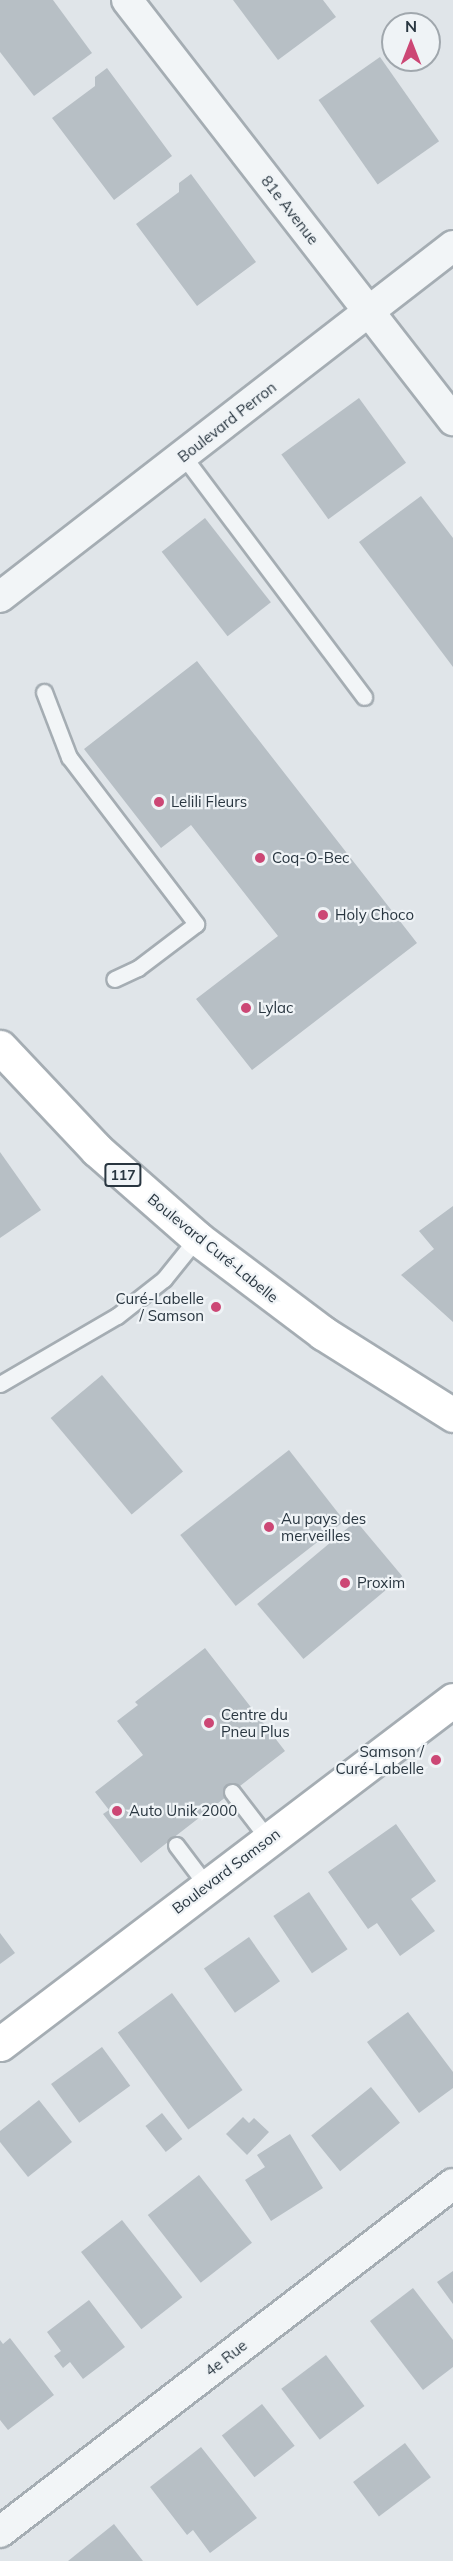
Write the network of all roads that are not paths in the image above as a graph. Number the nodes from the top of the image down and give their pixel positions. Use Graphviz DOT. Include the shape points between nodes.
graph roads {
  1 [pos="127,0"];
  2 [pos="453,246"];
  3 [pos="368,311"];
  4 [pos="453,420"];
  5 [pos="184,457"];
  6 [pos="0,597"];
  7 [pos="44,692"];
  8 [pos="364,698"];
  9 [pos="114,979"];
  10 [pos="0,1047"];
  11 [pos="197,1238"];
  12 [pos="0,1384"];
  13 [pos="419,1394"];
  14 [pos="453,1415"];
  15 [pos="453,1435"];
  16 [pos="453,1700"];
  17 [pos="232,1792"];
  18 [pos="268,1839"];
  19 [pos="176,1845"];
  20 [pos="207,1886"];
  21 [pos="0,2044"];
  22 [pos="453,2184"];
  23 [pos="0,2532"];
  1 -- 3 [label="street, 81e Avenue"];
  2 -- 3 [label="street, Boulevard Perron"];
  3 -- 4 [label="street, 81e Avenue"];
  3 -- 5 [label="street, Boulevard Perron"];
  5 -- 6 [label="street, Boulevard Perron"];
  5 -- 8 [label="lane"];
  7 -- 9 [label="lane" via="69,757 196,924 138,968"];
  10 -- 11 [label="main road, Boulevard Curé-Labelle / 117" via="97,1150"];
  11 -- 12 [label="lane" via="164,1279 117,1316"];
  11 -- 13 [label="main road, Boulevard Curé-Labelle / 117" via="323,1333"];
  13 -- 14 [label="main road, Boulevard Curé-Labelle / 117"];
  13 -- 15 [label="main road"];
  16 -- 18 [label="main road, Boulevard Samson"];
  17 -- 18 [label="lane"];
  18 -- 20 [label="main road, Boulevard Samson"];
  19 -- 20 [label="lane"];
  20 -- 21 [label="main road, Boulevard Samson"];
  22 -- 23 [label="street, 4e Rue"];
}
